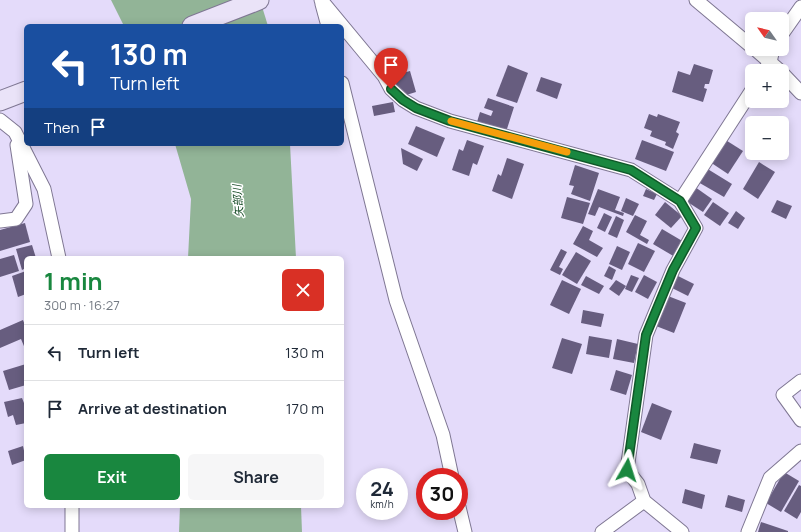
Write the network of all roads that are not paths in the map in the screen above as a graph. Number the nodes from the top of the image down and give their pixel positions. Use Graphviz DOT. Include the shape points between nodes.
graph roads {
  1 [pos="259,0"];
  2 [pos="321,0"];
  3 [pos="696,0"];
  4 [pos="801,7"];
  5 [pos="197,24"];
  6 [pos="327,24"];
  7 [pos="341,24"];
  8 [pos="789,24"];
  9 [pos="344,28"];
  10 [pos="745,41"];
  11 [pos="789,80"];
  12 [pos="344,91"];
  13 [pos="24,92"];
  14 [pos="801,93"];
  15 [pos="1,101"];
  16 [pos="745,101"];
  17 [pos="0,120"];
  18 [pos="15,132"];
  19 [pos="680,201"];
  20 [pos="0,221"];
  21 [pos="59,256"];
  22 [pos="801,381"];
  23 [pos="801,420"];
  24 [pos="801,451"];
  25 [pos="450,468"];
  26 [pos="644,501"];
  27 [pos="72,508"];
  28 [pos="462,520"];
  29 [pos="72,532"];
  30 [pos="465,532"];
  31 [pos="602,532"];
  32 [pos="682,532"];
  33 [pos="748,532"];
  1 -- 5 [label="main road"];
  2 -- 6 [label="street"];
  2 -- 7 [label="street"];
  3 -- 10 [label="street"];
  4 -- 8 [label="street"];
  9 -- 19 [label="street" via="384,76 391,89 416,108 450,121 631,170"];
  11 -- 14 [label="street"];
  12 -- 25 [label="street" via="396,300 443,435"];
  13 -- 15 [label="main road"];
  16 -- 19 [label="street"];
  17 -- 18 [label="street"];
  18 -- 20 [label="street" via="26,204 16,219"];
  18 -- 21 [label="street" via="44,189"];
  19 -- 26 [label="street" via="696,228 673,270 646,335 631,435 627,470 638,484"];
  22 -- 23 [label="street" via="783,395"];
  24 -- 33 [label="street" via="770,478"];
  26 -- 31 [label="street"];
  26 -- 32 [label="street"];
  27 -- 29 [label="street"];
  28 -- 30 [label="street"];
}
